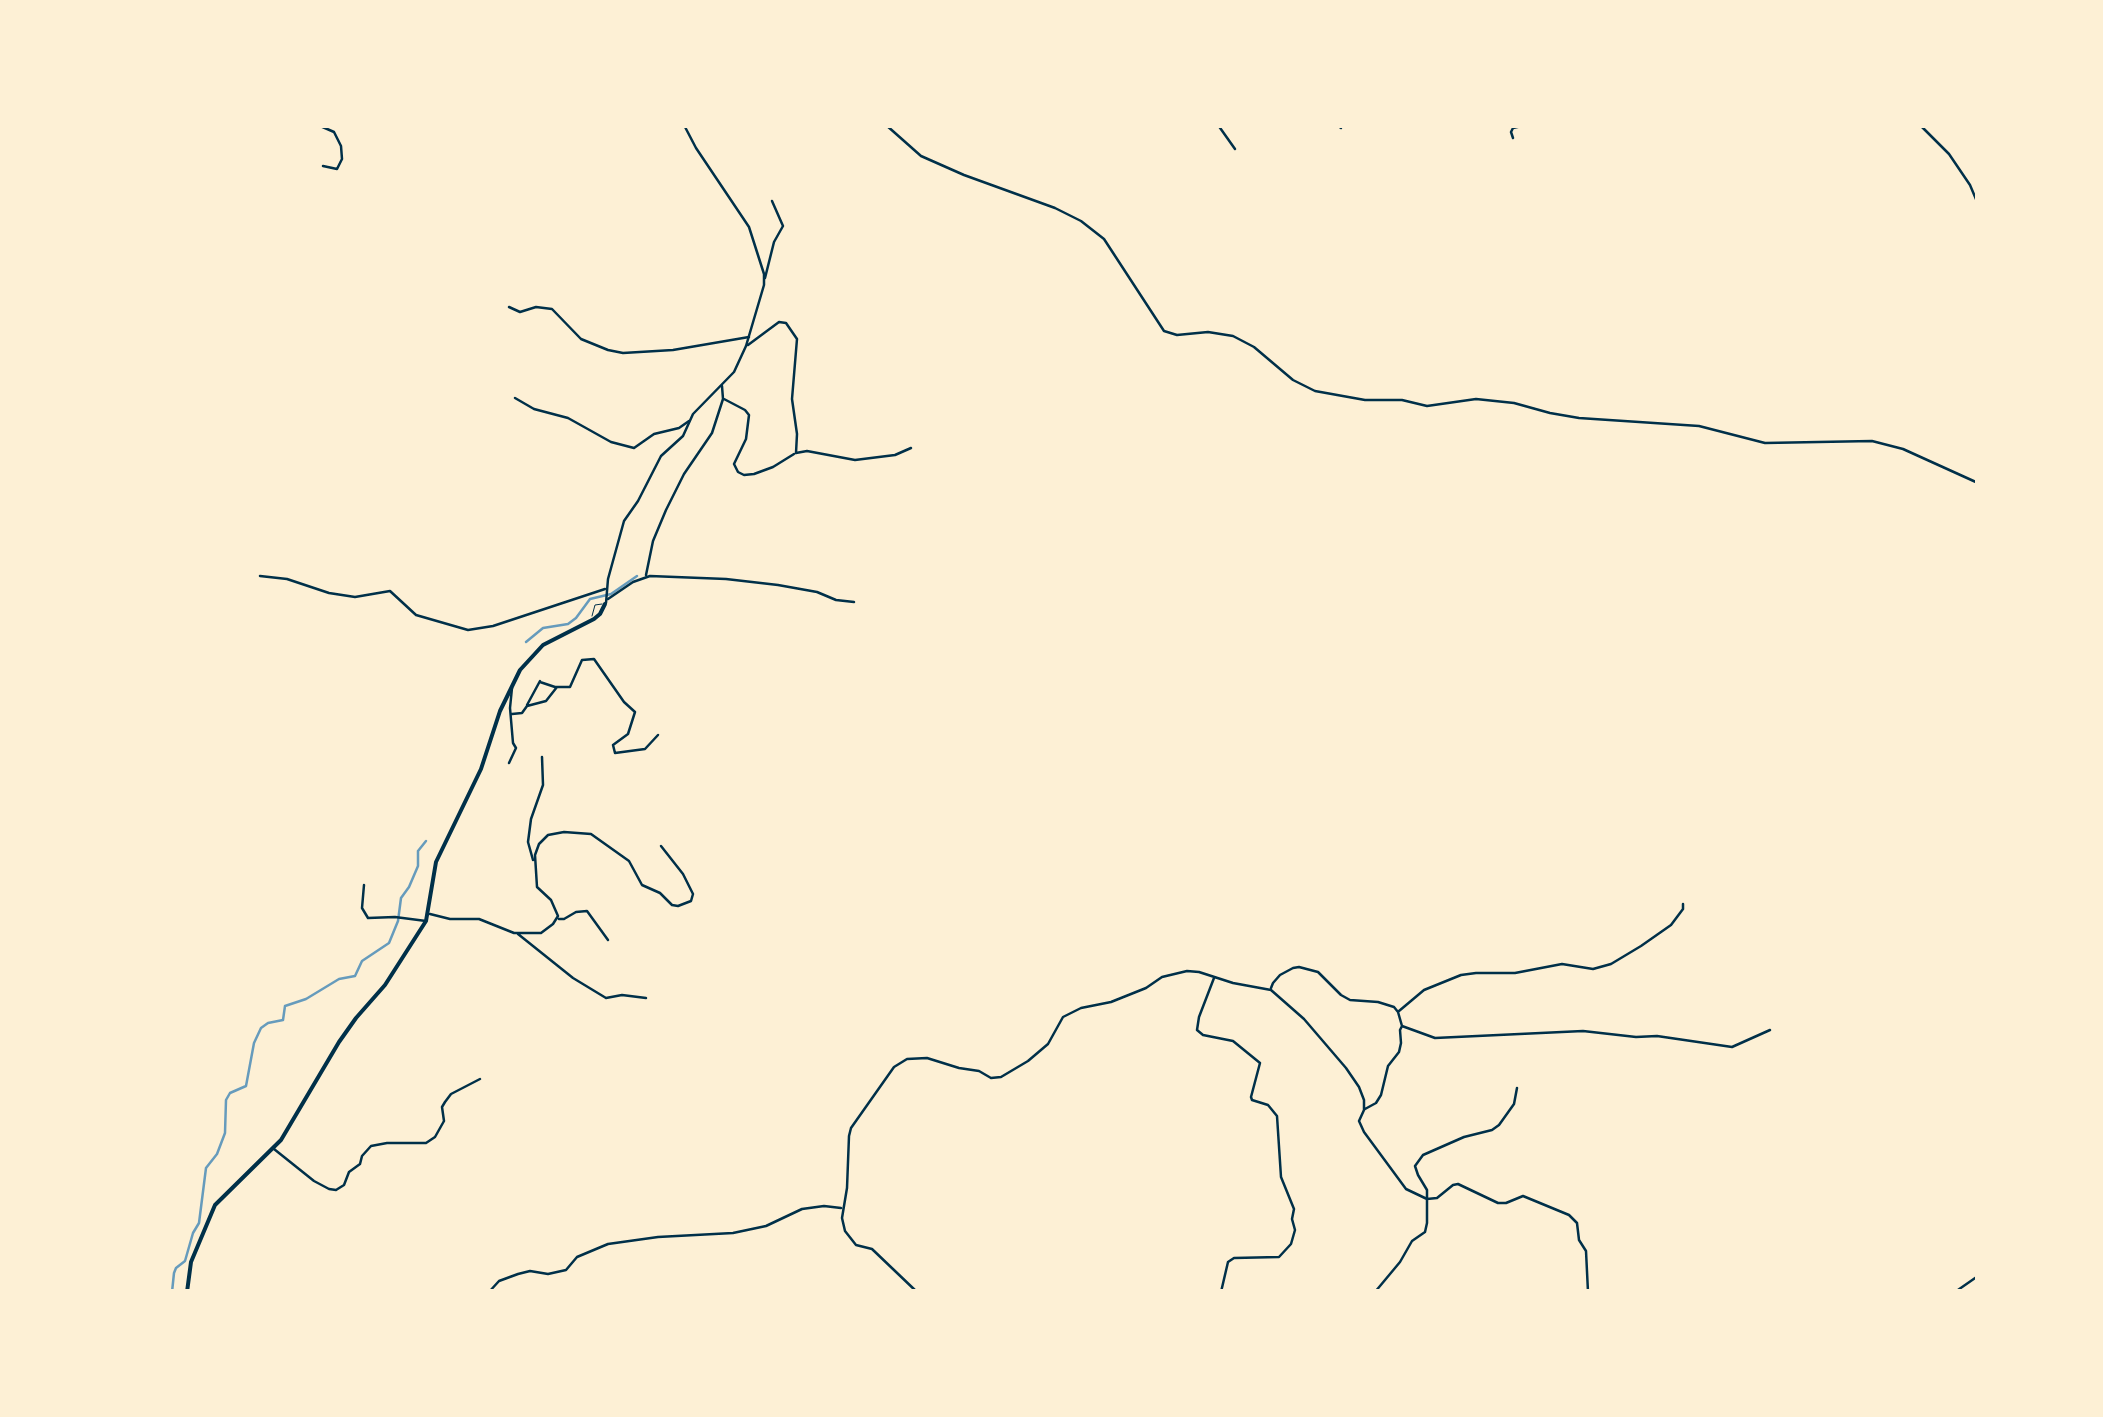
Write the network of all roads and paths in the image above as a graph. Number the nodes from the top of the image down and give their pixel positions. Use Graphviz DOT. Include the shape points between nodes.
graph roads {
  1 [pos="318,125"];
  2 [pos="684,125"];
  3 [pos="886,125"];
  4 [pos="1218,125"];
  5 [pos="1526,125"];
  6 [pos="1920,125"];
  7 [pos="1513,138"];
  8 [pos="1235,150"];
  9 [pos="323,166"];
  10 [pos="772,200"];
  11 [pos="1978,204"];
  12 [pos="764,279"];
  13 [pos="509,307"];
  14 [pos="749,336"];
  15 [pos="746,346"];
  16 [pos="722,386"];
  17 [pos="516,398"];
  18 [pos="723,399"];
  19 [pos="690,421"];
  20 [pos="912,448"];
  21 [pos="796,453"];
  22 [pos="1978,483"];
  23 [pos="260,576"];
  24 [pos="646,576"];
  25 [pos="606,596"];
  26 [pos="854,602"];
  27 [pos="512,686"];
  28 [pos="557,687"];
  29 [pos="527,706"];
  30 [pos="510,714"];
  31 [pos="658,735"];
  32 [pos="542,757"];
  33 [pos="510,763"];
  34 [pos="662,846"];
  35 [pos="534,861"];
  36 [pos="364,885"];
  37 [pos="1684,904"];
  38 [pos="429,914"];
  39 [pos="558,918"];
  40 [pos="426,921"];
  41 [pos="517,933"];
  42 [pos="608,940"];
  43 [pos="1214,976"];
  44 [pos="1271,990"];
  45 [pos="646,998"];
  46 [pos="1398,1012"];
  47 [pos="1402,1026"];
  48 [pos="1770,1030"];
  49 [pos="480,1079"];
  50 [pos="1517,1088"];
  51 [pos="1364,1110"];
  52 [pos="272,1148"];
  53 [pos="1427,1200"];
  54 [pos="842,1208"];
  55 [pos="1978,1276"];
  56 [pos="187,1292"];
  57 [pos="489,1292"];
  58 [pos="917,1292"];
  59 [pos="1221,1292"];
  60 [pos="1375,1292"];
  61 [pos="1588,1292"];
  62 [pos="1955,1292"];
  1 -- 9 [label="street" via="334,132 341,146 336,169"];
  2 -- 12 [label="street" via="748,227"];
  3 -- 22 [label="street" via="922,156 1081,222 1104,239 1164,330 1233,336 1315,391 1427,406 1476,399 1550,414 1699,426 1764,443 1872,441"];
  4 -- 8 [label="street"];
  5 -- 7 [label="street" via="1514,128"];
  6 -- 11 [label="street" via="1949,154"];
  10 -- 12 [label="street" via="783,224"];
  12 -- 14 [label="street"];
  13 -- 14 [label="street" via="552,310 581,339 623,353"];
  14 -- 15 [label="street"];
  15 -- 16 [label="street"];
  15 -- 21 [label="street" via="779,322 797,339"];
  16 -- 18 [label="street"];
  16 -- 19 [label="street"];
  17 -- 19 [label="street" via="634,448"];
  18 -- 21 [label="street" via="748,415 746,439 734,461 738,472 754,474"];
  18 -- 24 [label="street" via="712,433 653,540"];
  19 -- 25 [label="street" via="660,456 624,521"];
  20 -- 21 [label="street" via="856,460"];
  23 -- 25 [label="street" via="354,598 390,591 416,615 468,630"];
  24 -- 25 [label="street"];
  24 -- 26 [label="street" via="772,584"];
  25 -- 27 [label="main road" via="600,614 543,645"];
  27 -- 30 [label="street"];
  27 -- 38 [label="main road" via="436,862"];
  28 -- 29 [label="street" via="546,701"];
  28 -- 29 [label="street" via="540,682"];
  28 -- 31 [label="street" via="570,687 582,660 594,659 635,712 628,734 614,743 615,754 644,749"];
  29 -- 30 [label="street"];
  30 -- 33 [label="street" via="516,748"];
  32 -- 35 [label="street" via="543,785 528,835"];
  34 -- 35 [label="street" via="694,894 678,906 642,885 629,861 592,834 548,835"];
  35 -- 39 [label="street" via="537,886"];
  36 -- 40 [label="street" via="368,918"];
  37 -- 46 [label="street" via="1671,925 1611,964 1460,975 1424,990"];
  38 -- 40 [label="main road"];
  38 -- 41 [label="street" via="479,919"];
  39 -- 41 [label="street" via="541,934"];
  39 -- 42 [label="street" via="587,911"];
  40 -- 52 [label="main road"];
  41 -- 45 [label="street" via="606,998"];
  43 -- 44 [label="street"];
  43 -- 54 [label="street" via="1180,972 1063,1016 1048,1044 1001,1078 927,1058 901,1062 851,1128"];
  43 -- 59 [label="street" via="1197,1030 1233,1041 1260,1063 1251,1098 1278,1116 1282,1177 1294,1208 1291,1244 1278,1257 1228,1262"];
  44 -- 46 [label="street" via="1280,975 1299,967 1318,972 1350,1000"];
  44 -- 51 [label="street" via="1346,1068"];
  46 -- 47 [label="street"];
  47 -- 48 [label="street" via="1434,1038 1583,1031 1732,1047"];
  47 -- 51 [label="street" via="1379,1100"];
  49 -- 52 [label="street" via="445,1102 436,1137 371,1146 336,1190"];
  50 -- 53 [label="street" via="1499,1125 1418,1161"];
  51 -- 53 [label="street" via="1364,1132 1387,1166 1406,1189"];
  52 -- 56 [label="main road" via="210,1212"];
  53 -- 60 [label="street" via="1425,1232"];
  53 -- 61 [label="street" via="1458,1184 1498,1203 1523,1196 1565,1212 1577,1223 1586,1250"];
  54 -- 57 [label="street" via="812,1207 733,1233 608,1244 577,1257 566,1270 518,1274"];
  54 -- 58 [label="street" via="848,1237"];
  55 -- 62 [label="street"];
}
